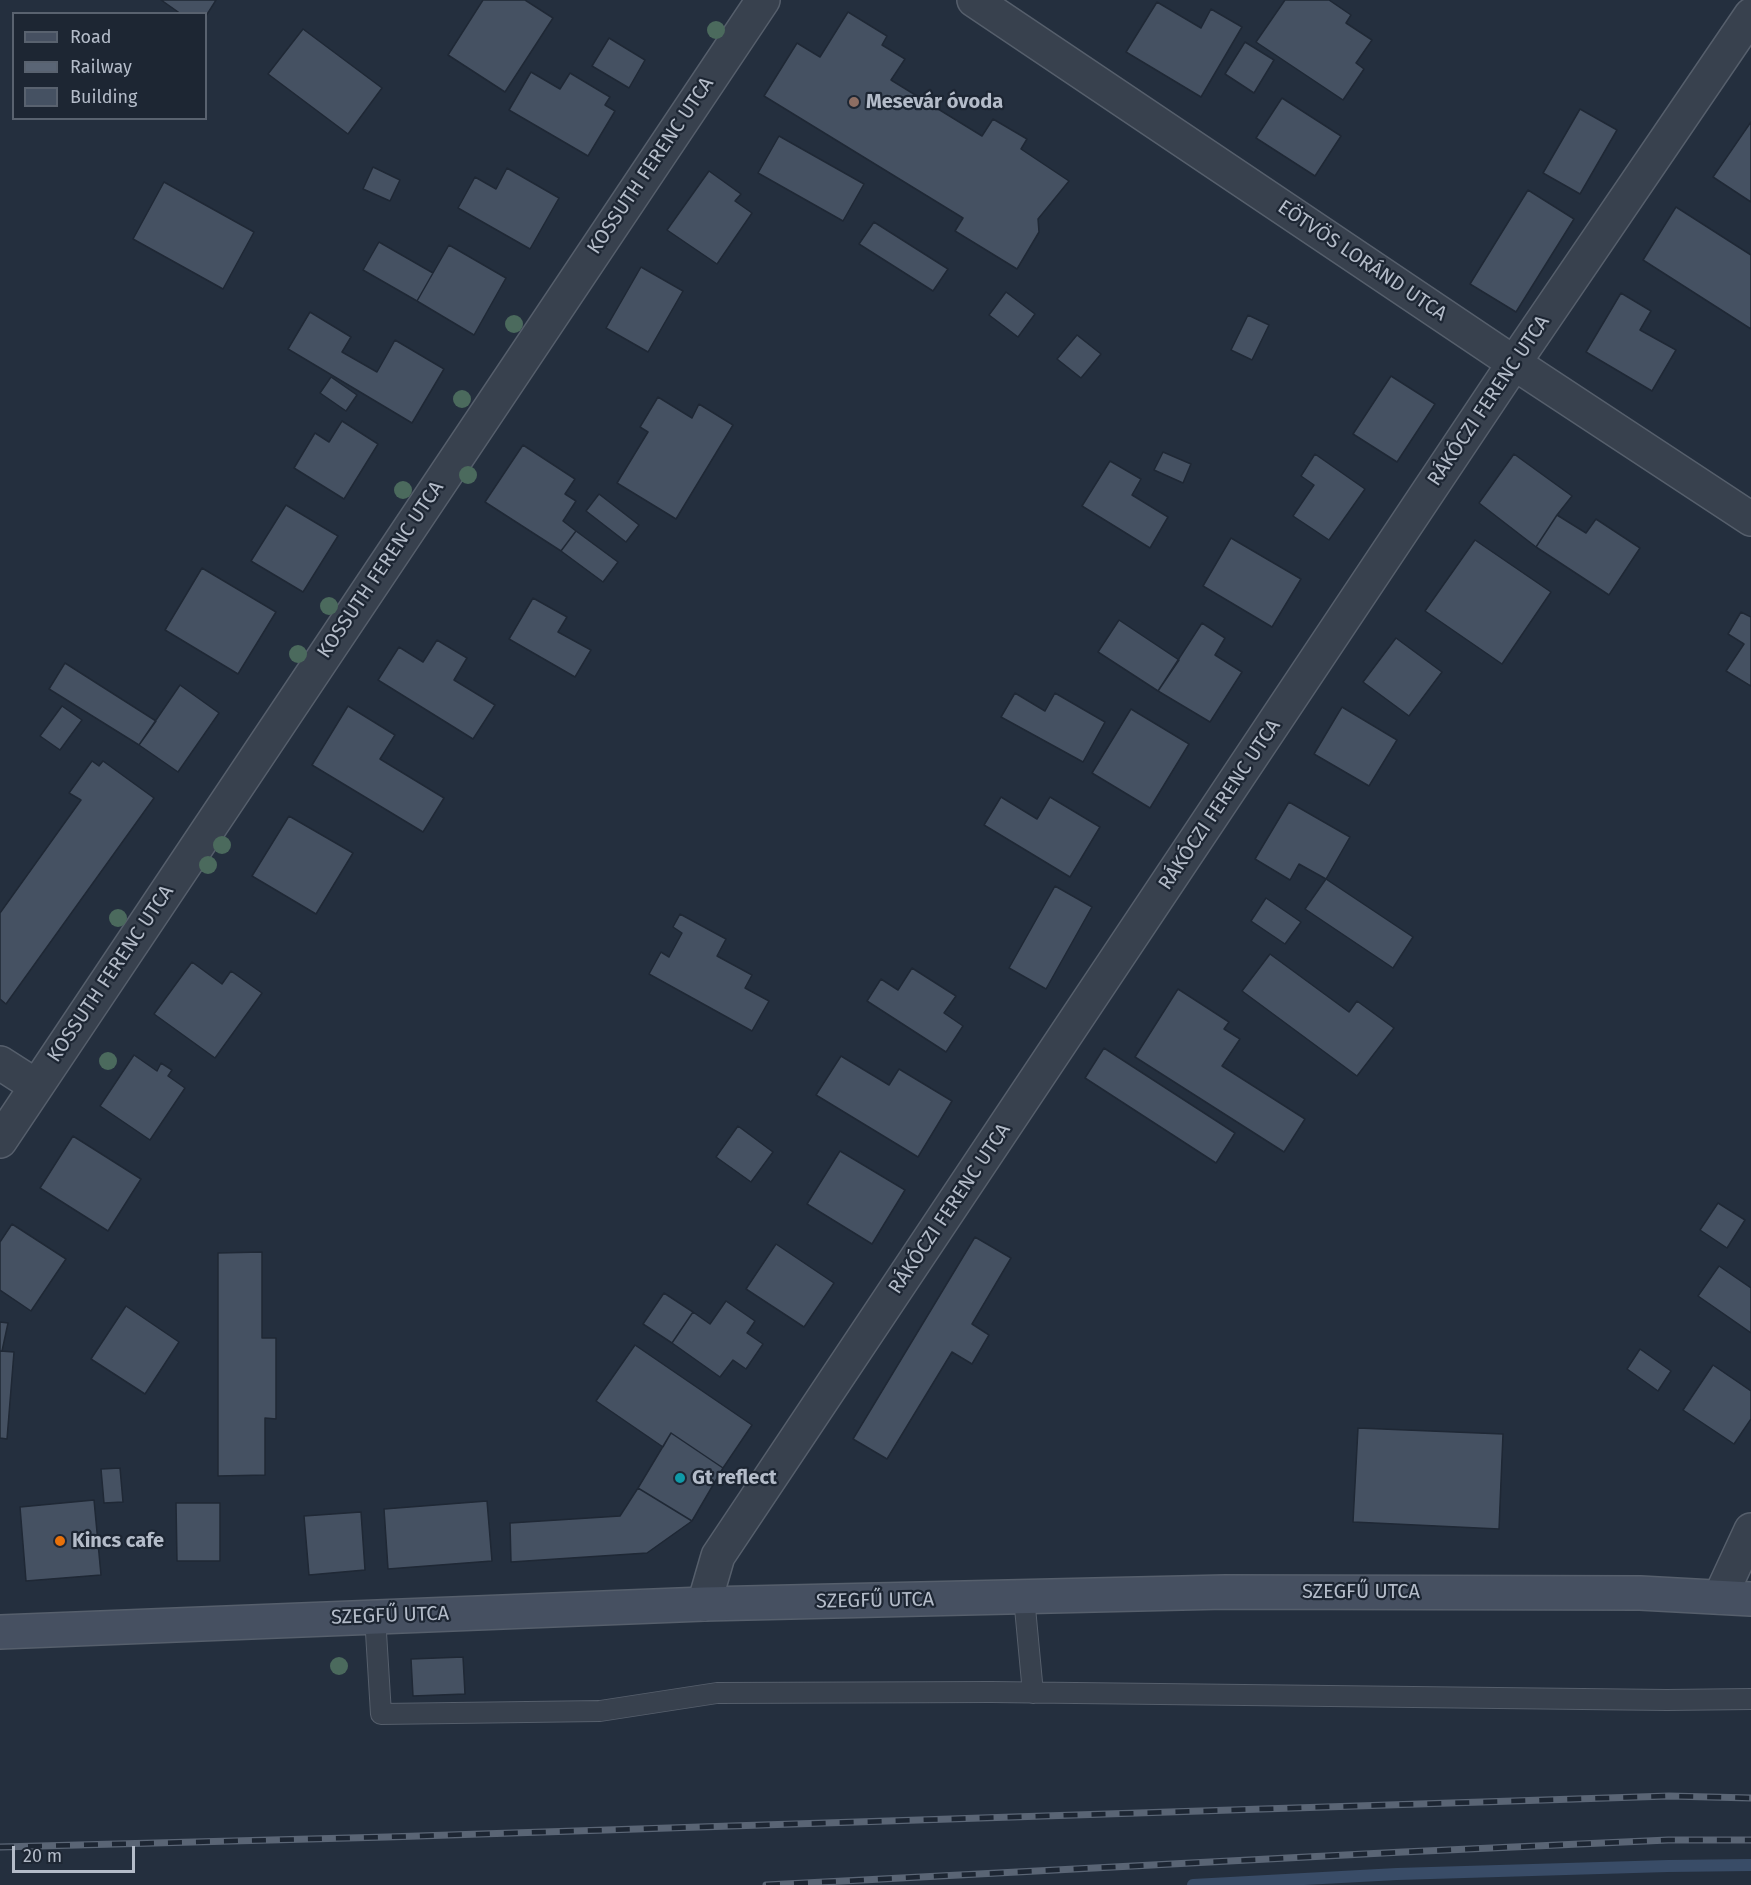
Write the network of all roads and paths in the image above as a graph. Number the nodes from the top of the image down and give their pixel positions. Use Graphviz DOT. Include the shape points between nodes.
graph roads {
  1 [pos="763,0"];
  2 [pos="974,0"];
  3 [pos="1751,15"];
  4 [pos="1514,363"];
  5 [pos="1751,519"];
  6 [pos="0,1063"];
  7 [pos="36,1086"];
  8 [pos="0,1141"];
  9 [pos="1751,1530"];
  10 [pos="1024,1597"];
  11 [pos="1735,1598"];
  12 [pos="704,1604"];
  13 [pos="375,1617"];
  14 [pos="0,1632"];
  15 [pos="1033,1693"];
  16 [pos="1751,1698"];
  1 -- 7 [label="street, KOSSUTH FERENC UTCA"];
  2 -- 4 [label="street, EÖTVÖS LORÁND UTCA"];
  3 -- 4 [label="street, RÁKÓCZI FERENC UTCA"];
  4 -- 5 [label="street, EÖTVÖS LORÁND UTCA"];
  4 -- 12 [label="street, RÁKÓCZI FERENC UTCA" via="718,1556"];
  6 -- 7 [label="street"];
  7 -- 8 [label="street, KOSSUTH FERENC UTCA"];
  9 -- 11 [label="street"];
  10 -- 11 [label="street, SZEGFŰ UTCA" via="1225,1592 1640,1593"];
  10 -- 12 [label="street, SZEGFŰ UTCA"];
  10 -- 15 [label="lane"];
  12 -- 13 [label="street, SZEGFŰ UTCA"];
  13 -- 14 [label="street, SZEGFŰ UTCA"];
  13 -- 15 [label="lane" via="381,1714 600,1711 717,1693"];
  15 -- 16 [label="lane"];
}
